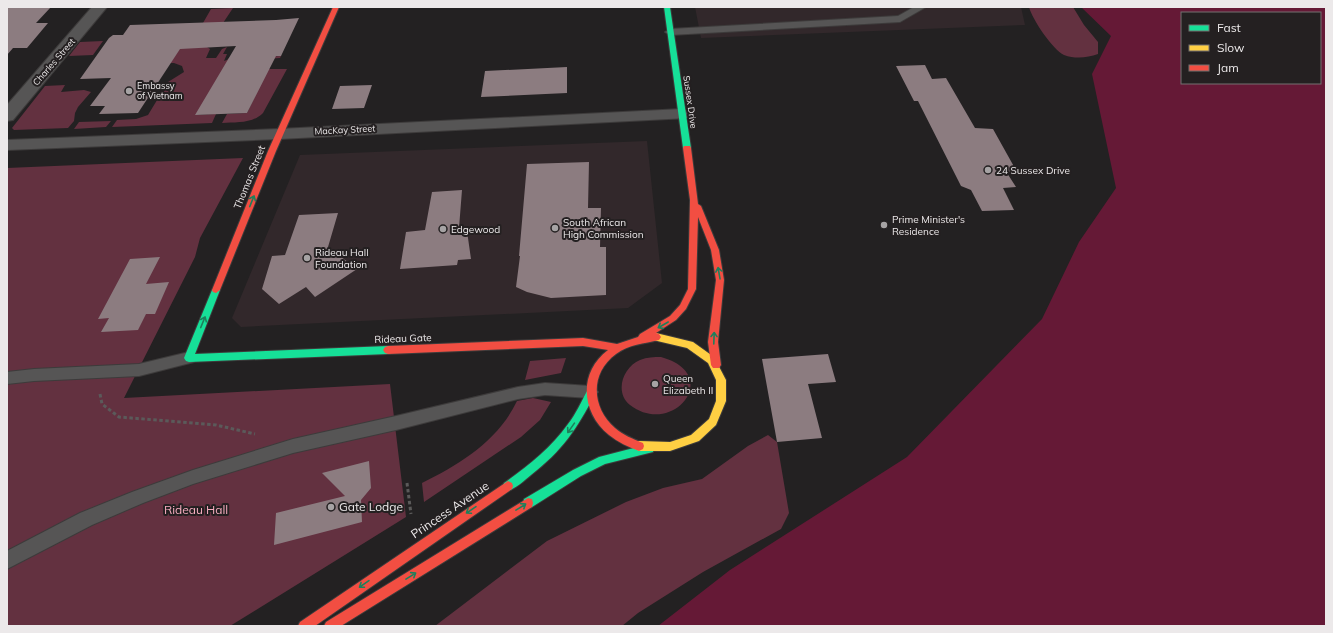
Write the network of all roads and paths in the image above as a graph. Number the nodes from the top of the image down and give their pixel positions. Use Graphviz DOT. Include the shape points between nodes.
graph roads {
  1 [pos="100,7"];
  2 [pos="336,7"];
  3 [pos="667,7"];
  4 [pos="921,7"];
  5 [pos="670,32"];
  6 [pos="682,114"];
  7 [pos="7,116"];
  8 [pos="279,134"];
  9 [pos="7,145"];
  10 [pos="694,200"];
  11 [pos="639,339"];
  12 [pos="618,348"];
  13 [pos="189,358"];
  14 [pos="716,365"];
  15 [pos="96,372"];
  16 [pos="7,378"];
  17 [pos="590,393"];
  18 [pos="293,446"];
  19 [pos="651,448"];
  20 [pos="407,483"];
  21 [pos="411,514"];
  22 [pos="7,560"];
  23 [pos="304,626"];
  24 [pos="330,626"];
  1 -- 7 [label="street, Charles Street"];
  2 -- 8 [label="main road, Thomas Street"];
  3 -- 5 [label="main road, Sussex Drive"];
  4 -- 5 [label="lane" via="900,19"];
  5 -- 6 [label="main road, Sussex Drive"];
  6 -- 8 [label="street, MacKay Street"];
  6 -- 10 [label="main road, Sussex Drive"];
  8 -- 9 [label="street, MacKay Street"];
  13 -- 8 [label="main road, Thomas Street, one-way"];
  10 -- 11 [label="main road, Sussex Drive, one-way" via="692,289 687,302 680,313 669,322"];
  14 -- 10 [label="main road, Sussex Drive, one-way" via="713,342 720,280 715,250"];
  11 -- 12 [label="main road"];
  11 -- 14 [label="main road" via="674,338 691,344 705,353"];
  12 -- 13 [label="main road, Rideau Gate" via="582,342"];
  12 -- 17 [label="main road" via="604,360 594,375"];
  13 -- 15 [label="lane" via="139,370"];
  14 -- 19 [label="main road" via="723,383 723,403 714,421 698,436 676,446"];
  15 -- 16 [label="lane"];
  15 -- 18 [label="path" via="102,404 119,417 216,425"];
  17 -- 18 [label="lane" via="546,389 518,393"];
  17 -- 19 [label="main road" via="594,410 602,424 615,436 632,444"];
  17 -- 23 [label="main road, Princess Avenue, one-way" via="572,426 558,445 542,460"];
  18 -- 22 [label="lane" via="192,477 138,497 86,519"];
  24 -- 19 [label="main road, one-way" via="576,473 603,460"];
  20 -- 21 [label="path"];
}
